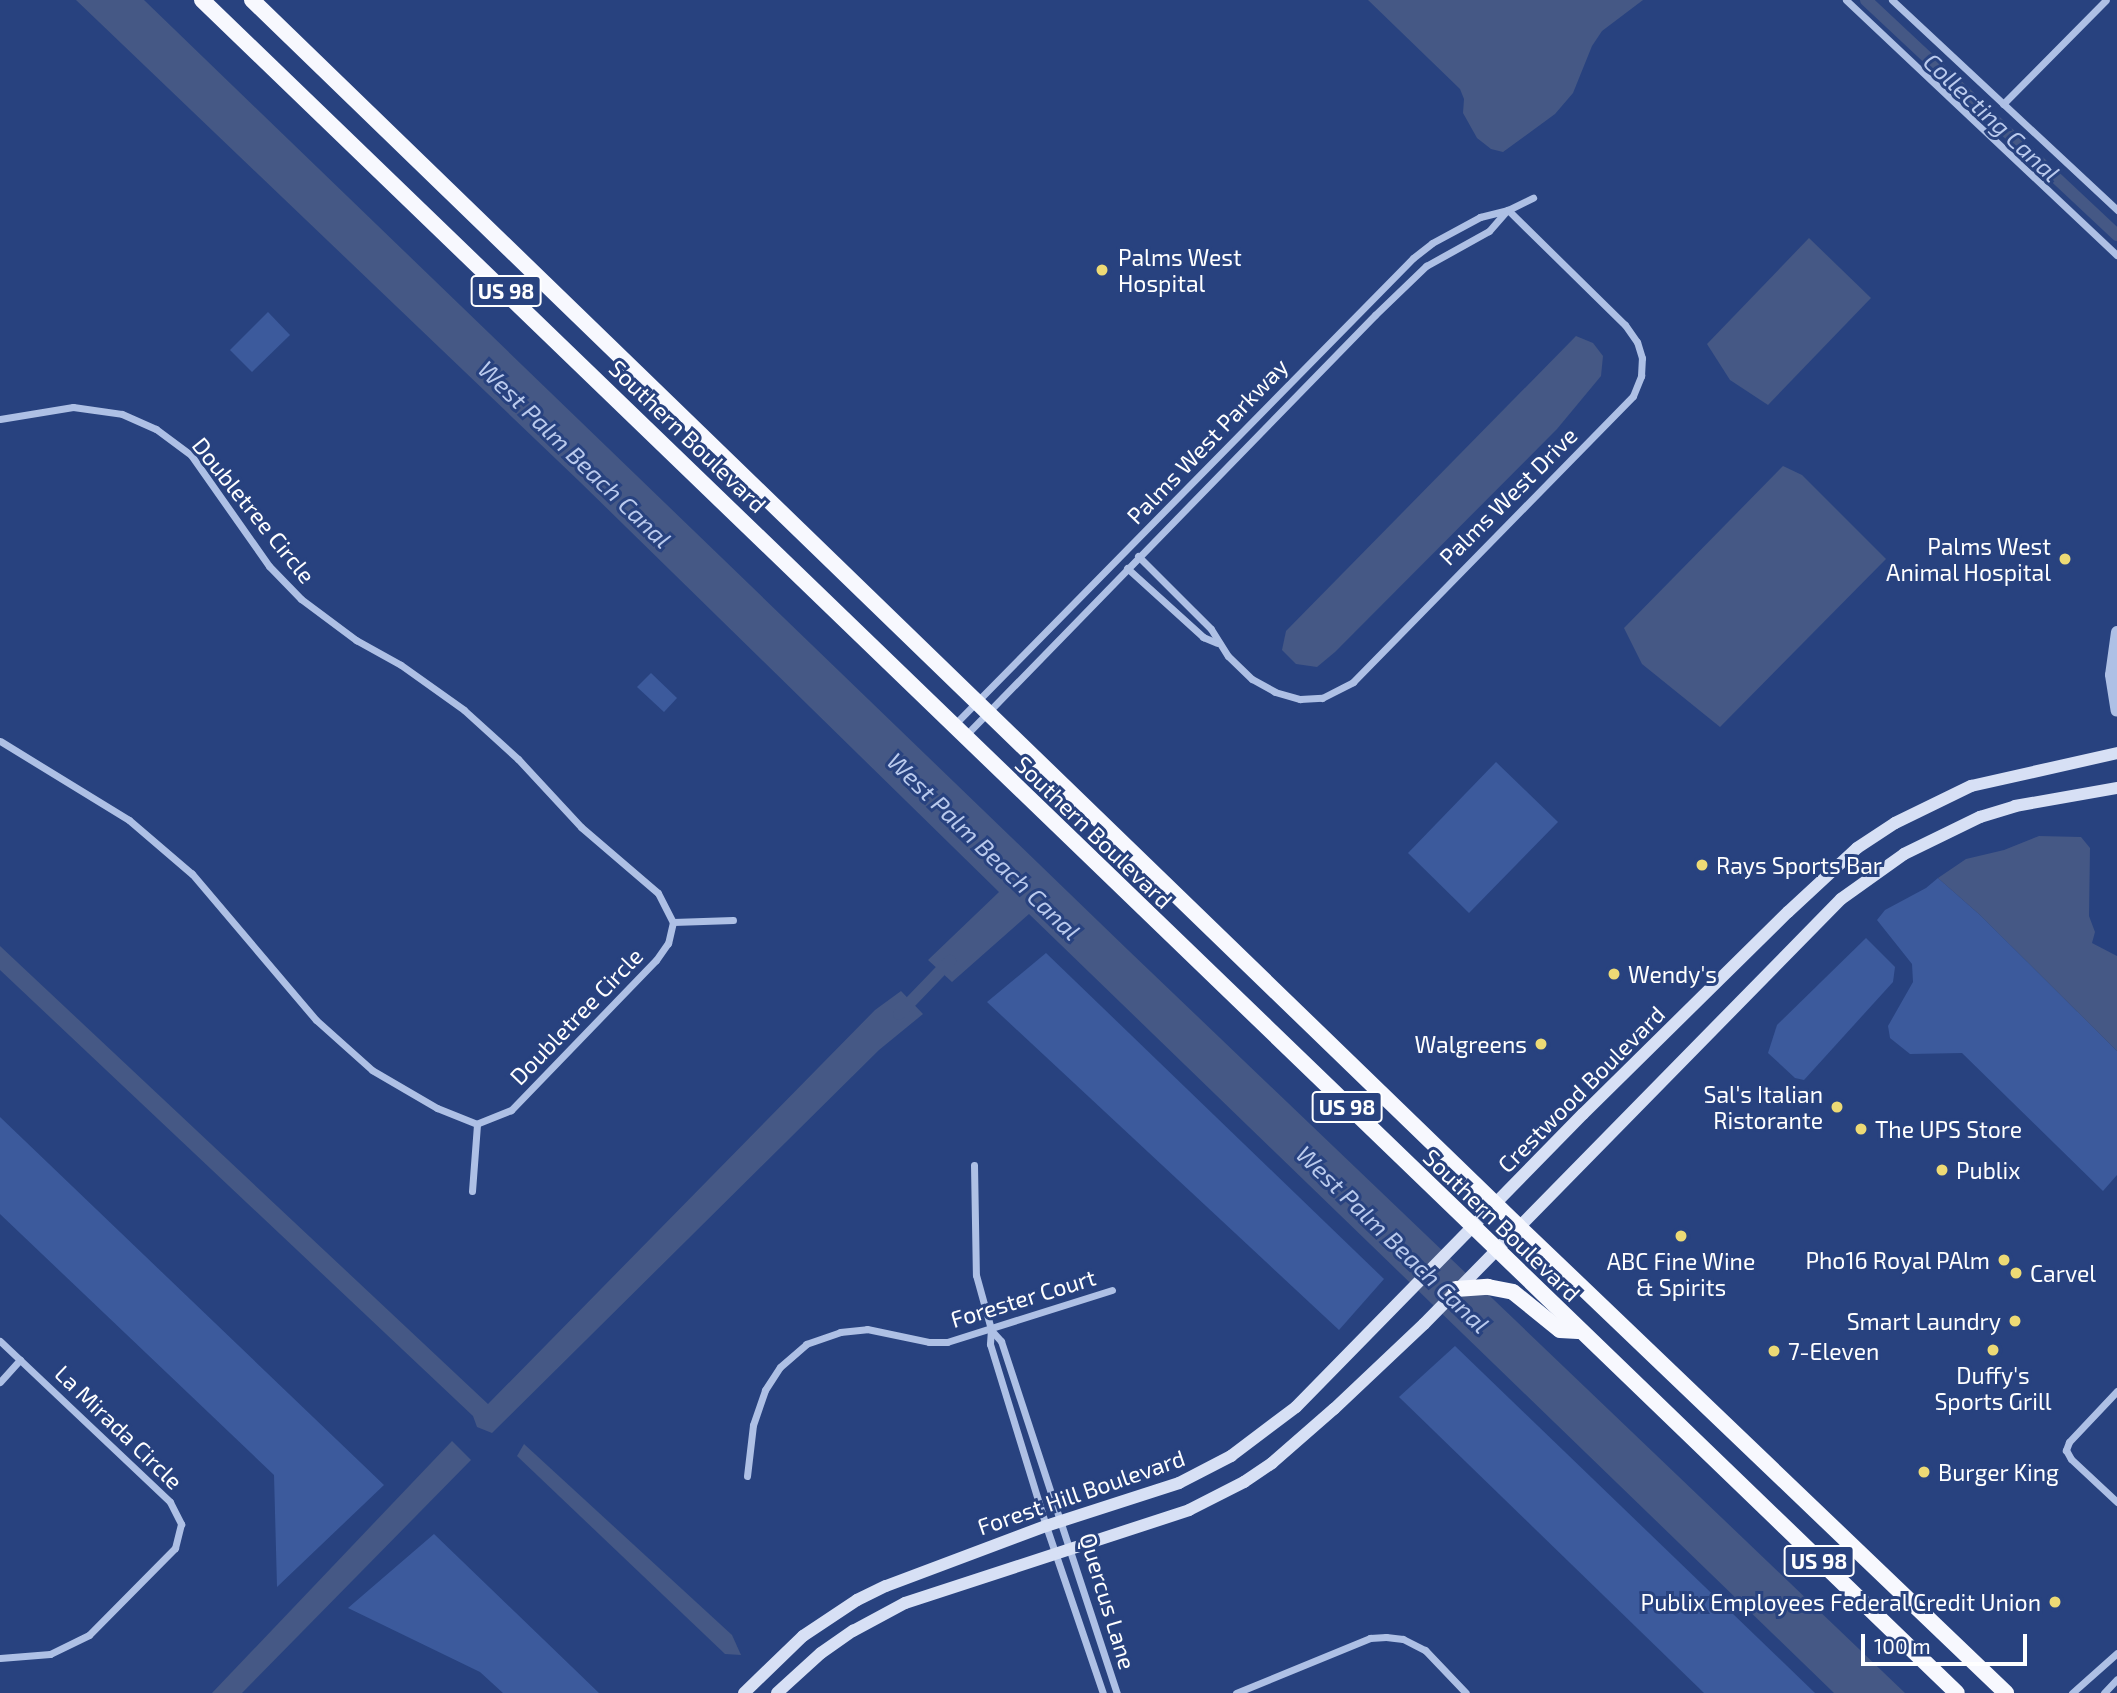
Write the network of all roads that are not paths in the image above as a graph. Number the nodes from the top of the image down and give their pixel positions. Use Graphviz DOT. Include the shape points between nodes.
graph roads {
  1 [pos="202,0"];
  2 [pos="252,0"];
  3 [pos="1846,0"];
  4 [pos="1892,0"];
  5 [pos="2106,0"];
  6 [pos="2003,104"];
  7 [pos="1533,198"];
  8 [pos="1508,210"];
  9 [pos="2117,210"];
  10 [pos="2117,255"];
  11 [pos="0,419"];
  12 [pos="1138,556"];
  13 [pos="1127,568"];
  14 [pos="2117,632"];
  15 [pos="1218,643"];
  16 [pos="982,707"];
  17 [pos="2117,710"];
  18 [pos="958,732"];
  19 [pos="0,741"];
  20 [pos="2117,752"];
  21 [pos="2117,788"];
  22 [pos="733,920"];
  23 [pos="673,922"];
  24 [pos="477,1124"];
  25 [pos="974,1165"];
  26 [pos="472,1191"];
  27 [pos="1495,1203"];
  28 [pos="1517,1225"];
  29 [pos="1472,1227"];
  30 [pos="1494,1249"];
  31 [pos="1456,1289"];
  32 [pos="1112,1290"];
  33 [pos="991,1329"];
  34 [pos="1578,1331"];
  35 [pos="0,1341"];
  36 [pos="20,1360"];
  37 [pos="0,1382"];
  38 [pos="2117,1391"];
  39 [pos="1030,1425"];
  40 [pos="1016,1429"];
  41 [pos="747,1476"];
  42 [pos="2117,1502"];
  43 [pos="1062,1521"];
  44 [pos="1046,1526"];
  45 [pos="1071,1547"];
  46 [pos="1055,1553"];
  47 [pos="2117,1653"];
  48 [pos="0,1658"];
  49 [pos="2117,1679"];
  50 [pos="744,1693"];
  51 [pos="777,1693"];
  52 [pos="1103,1693"];
  53 [pos="1117,1693"];
  54 [pos="1236,1693"];
  55 [pos="1466,1693"];
  56 [pos="1957,1693"];
  57 [pos="2006,1693"];
  58 [pos="2072,1693"];
  59 [pos="2104,1693"];
  1 -- 18 [label="highway, Southern Boulevard / US 98"];
  2 -- 16 [label="highway, Southern Boulevard / US 98"];
  3 -- 10 [label="street"];
  4 -- 6 [label="street"];
  5 -- 6 [label="street"];
  6 -- 9 [label="street"];
  7 -- 8 [label="street, Palms West Parkway"];
  8 -- 12 [label="street, Palms West Parkway" via="1489,231 1426,266 1405,285"];
  8 -- 15 [label="street, Palms West Drive" via="1637,342 1641,376 1633,396 1353,682 1337,693 1300,699 1275,692 1252,679"];
  8 -- 16 [label="street, Palms West Parkway" via="1480,217 1413,258"];
  11 -- 23 [label="street, Doubletree Circle" via="73,407 122,414 156,429 191,455 269,566 300,599 464,710 518,759 581,827 658,893"];
  12 -- 13 [label="street, Palms West Parkway"];
  12 -- 15 [label="street, Palms West Drive" via="1211,629"];
  13 -- 15 [label="street, Palms West Drive" via="1203,637"];
  13 -- 16 [label="street, Palms West Parkway"];
  14 -- 17 [label="street" via="2110,674"];
  16 -- 18 [label="street, Palms West Parkway"];
  16 -- 18 [label="street, Palms West Parkway"];
  16 -- 27 [label="highway, Southern Boulevard / US 98"];
  18 -- 29 [label="highway, Southern Boulevard / US 98"];
  19 -- 24 [label="street" via="130,820 192,874 316,1020 372,1070 437,1108"];
  20 -- 27 [label="main road, Crestwood Boulevard" via="1971,786 1895,823 1857,848"];
  21 -- 28 [label="main road" via="2015,806 1980,817 1904,854 1855,888"];
  22 -- 23 [label="street"];
  23 -- 24 [label="street, Doubletree Circle" via="668,943 656,960 534,1088 511,1110"];
  24 -- 26 [label="street"];
  25 -- 33 [label="street" via="976,1275"];
  27 -- 28 [label="highway, Southern Boulevard / US 98"];
  27 -- 29 [label="main road, Forest Hill Boulevard"];
  28 -- 30 [label="main road, Forest Hill Boulevard"];
  28 -- 57 [label="highway, Southern Boulevard / US 98"];
  29 -- 30 [label="highway, Southern Boulevard / US 98"];
  29 -- 43 [label="main road, Forest Hill Boulevard" via="1296,1407 1231,1456 1179,1483"];
  30 -- 31 [label="main road, Forest Hill Boulevard"];
  30 -- 34 [label="highway, Southern Boulevard / US 98"];
  31 -- 34 [label="highway" via="1488,1287 1513,1292 1560,1330"];
  31 -- 45 [label="main road, Forest Hill Boulevard" via="1334,1409 1244,1482 1189,1510"];
  32 -- 33 [label="street, Forester Court"];
  33 -- 39 [label="street, Quercus Lane" via="1001,1341"];
  33 -- 40 [label="street, Quercus Lane" via="990,1344"];
  33 -- 41 [label="street, Forester Court" via="947,1342 849,1330 806,1344 780,1367 765,1390 753,1425"];
  34 -- 56 [label="highway, Southern Boulevard / US 98"];
  35 -- 36 [label="street, La Mirada Circle"];
  36 -- 37 [label="street"];
  36 -- 48 [label="street, La Mirada Circle" via="170,1502 180,1516 181,1532 175,1548 89,1635 50,1654"];
  38 -- 42 [label="street" via="2066,1450"];
  39 -- 40 [label="street"];
  39 -- 43 [label="street, Quercus Lane"];
  40 -- 44 [label="street, Quercus Lane"];
  43 -- 44 [label="main road, Forest Hill Boulevard"];
  43 -- 45 [label="street, Quercus Lane"];
  44 -- 46 [label="street, Quercus Lane"];
  44 -- 50 [label="main road, Forest Hill Boulevard" via="915,1573 857,1600 803,1636"];
  45 -- 46 [label="main road, Forest Hill Boulevard"];
  45 -- 53 [label="street, Quercus Lane"];
  46 -- 51 [label="main road, Forest Hill Boulevard" via="887,1612 821,1653"];
  46 -- 52 [label="street, Quercus Lane"];
  47 -- 58 [label="street"];
  49 -- 59 [label="street"];
  54 -- 55 [label="street" via="1370,1638 1386,1637 1425,1650"];
}
